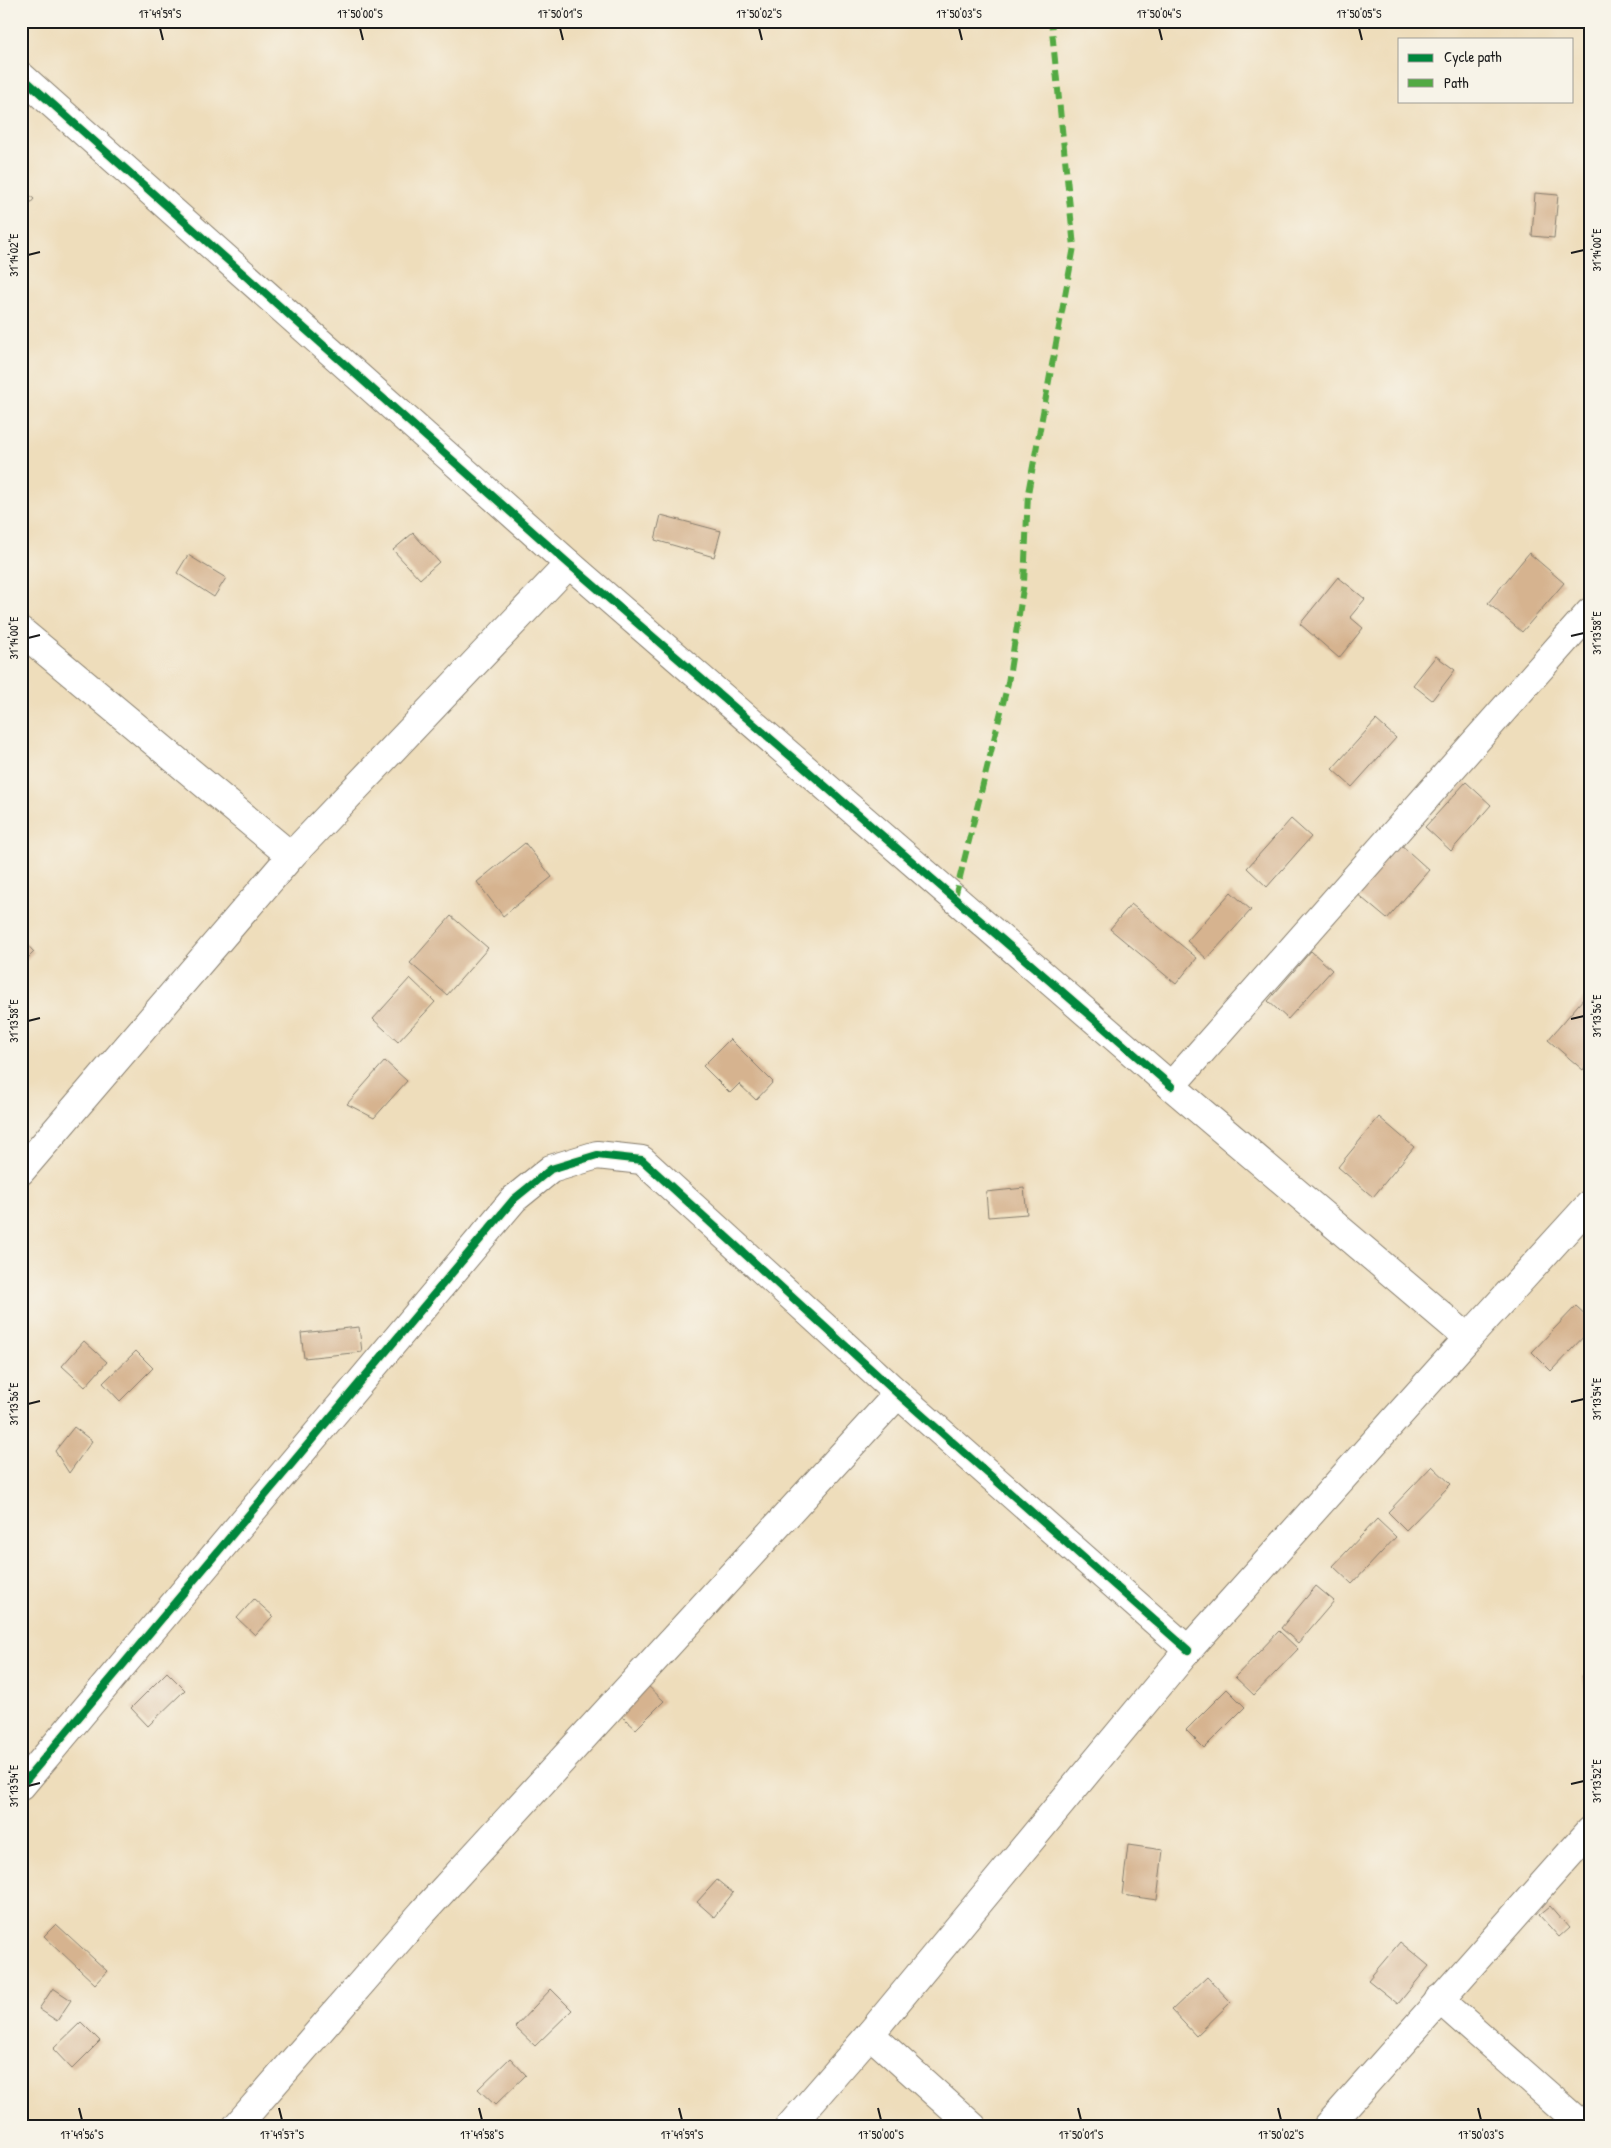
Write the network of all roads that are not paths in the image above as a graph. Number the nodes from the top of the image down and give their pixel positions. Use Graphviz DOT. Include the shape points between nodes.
graph roads {
  1 [pos="21,76"];
  2 [pos="569,564"];
  3 [pos="1590,612"];
  4 [pos="21,631"];
  5 [pos="291,856"];
  6 [pos="1171,1086"];
  7 [pos="21,1171"];
  8 [pos="1590,1204"];
  9 [pos="1468,1338"];
  10 [pos="898,1394"];
  11 [pos="1188,1650"];
  12 [pos="21,1786"];
  13 [pos="1590,1831"];
  14 [pos="1439,1999"];
  15 [pos="870,2034"];
  16 [pos="236,2127"];
  17 [pos="789,2127"];
  18 [pos="973,2127"];
  19 [pos="1327,2127"];
  20 [pos="1584,2127"];
  1 -- 2 [label="street"];
  2 -- 5 [label="street"];
  2 -- 6 [label="street"];
  3 -- 6 [label="street"];
  4 -- 5 [label="street"];
  5 -- 7 [label="street"];
  6 -- 9 [label="street"];
  8 -- 9 [label="street"];
  9 -- 11 [label="street"];
  10 -- 11 [label="street"];
  10 -- 12 [label="street" via="642,1160 597,1155 551,1169 514,1199"];
  10 -- 16 [label="street" via="423,1912"];
  11 -- 15 [label="street"];
  13 -- 14 [label="street"];
  14 -- 19 [label="street"];
  14 -- 20 [label="street"];
  15 -- 17 [label="street"];
  15 -- 18 [label="street"];
}
